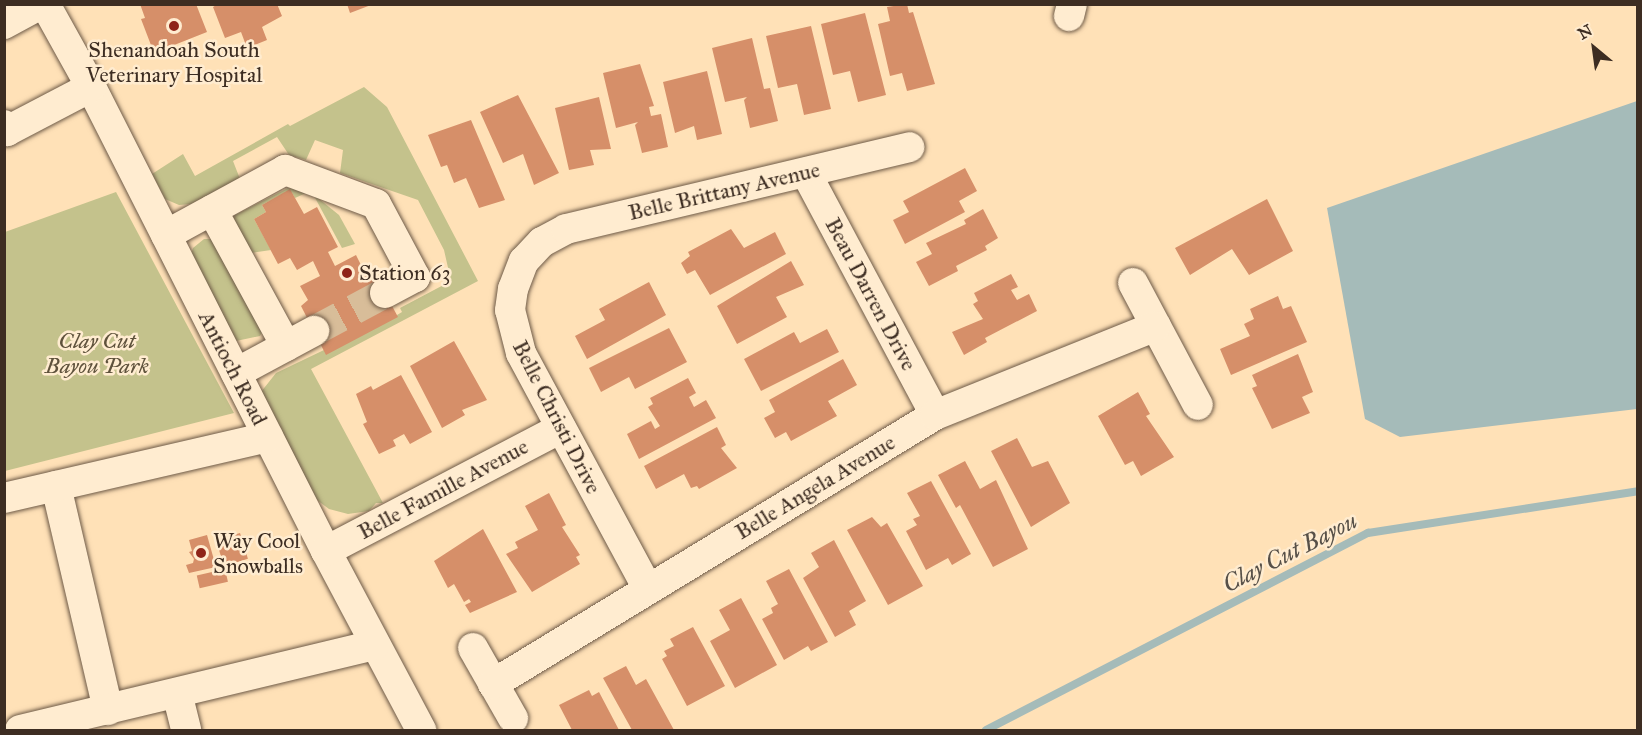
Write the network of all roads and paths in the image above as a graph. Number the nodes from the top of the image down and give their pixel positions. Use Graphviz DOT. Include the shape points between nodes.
graph roads {
  1 [pos="43,4"];
  2 [pos="4,24"];
  3 [pos="91,87"];
  4 [pos="6,129"];
  5 [pos="909,147"];
  6 [pos="806,173"];
  7 [pos="212,210"];
  8 [pos="166,235"];
  9 [pos="542,242"];
  10 [pos="1133,283"];
  11 [pos="385,293"];
  12 [pos="1156,326"];
  13 [pos="314,331"];
  14 [pos="286,346"];
  15 [pos="236,373"];
  16 [pos="1198,405"];
  17 [pos="935,415"];
  18 [pos="561,428"];
  19 [pos="268,437"];
  20 [pos="56,486"];
  21 [pos="4,498"];
  22 [pos="326,551"];
  23 [pos="648,589"];
  24 [pos="375,645"];
  25 [pos="473,648"];
  26 [pos="493,684"];
  27 [pos="177,693"];
  28 [pos="108,710"];
  29 [pos="513,718"];
  30 [pos="20,730"];
  31 [pos="186,730"];
  32 [pos="421,730"];
  1 -- 2 [label="street"];
  1 -- 3 [label="street, Antioch Road"];
  3 -- 4 [label="street"];
  3 -- 8 [label="street, Antioch Road"];
  5 -- 6 [label="street, Belle Brittany Avenue"];
  6 -- 9 [label="street, Belle Brittany Avenue" via="566,229"];
  6 -- 17 [label="street, Beau Darren Drive"];
  7 -- 8 [label="street"];
  7 -- 11 [label="street" via="285,170 376,204 415,277"];
  7 -- 14 [label="street"];
  8 -- 15 [label="street, Antioch Road"];
  9 -- 18 [label="street, Belle Christi Drive" via="524,261 510,310 521,353"];
  10 -- 12 [label="street"];
  12 -- 16 [label="street"];
  12 -- 17 [label="street, Belle Angela Avenue"];
  13 -- 14 [label="street"];
  14 -- 15 [label="street"];
  15 -- 19 [label="street, Antioch Road"];
  17 -- 23 [label="street, Belle Angela Avenue"];
  18 -- 22 [label="street, Belle Famille Avenue"];
  18 -- 23 [label="street, Belle Christi Drive"];
  19 -- 20 [label="street"];
  19 -- 22 [label="street, Antioch Road"];
  20 -- 21 [label="street"];
  20 -- 28 [label="street"];
  22 -- 24 [label="street, Antioch Road"];
  23 -- 26 [label="street, Belle Angela Avenue"];
  24 -- 27 [label="street"];
  24 -- 32 [label="street, Antioch Road"];
  25 -- 26 [label="street"];
  26 -- 29 [label="street"];
  27 -- 28 [label="street"];
  27 -- 31 [label="street"];
  28 -- 30 [label="street"];
}
